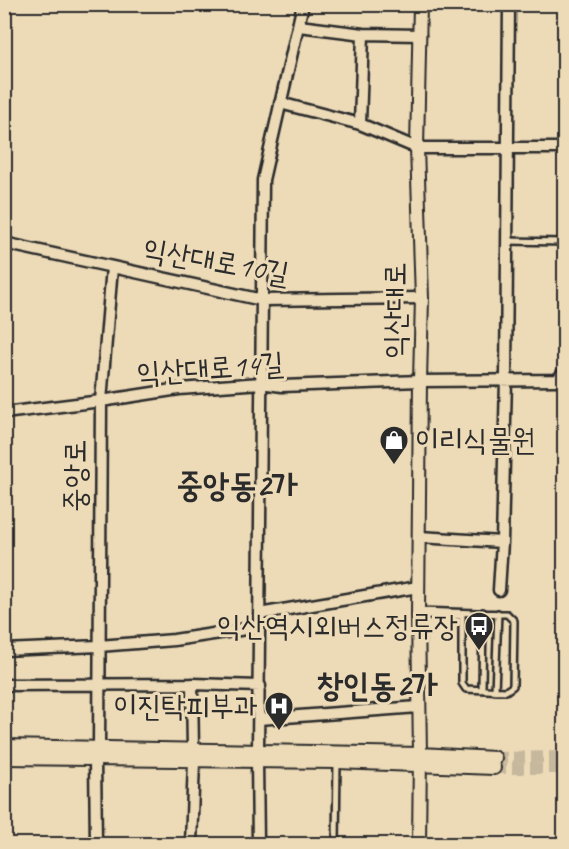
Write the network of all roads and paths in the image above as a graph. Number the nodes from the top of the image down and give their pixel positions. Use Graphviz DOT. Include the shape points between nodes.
graph roads {
  1 [pos="303,4"];
  2 [pos="420,4"];
  3 [pos="509,4"];
  4 [pos="299,26"];
  5 [pos="363,34"];
  6 [pos="420,35"];
  7 [pos="280,103"];
  8 [pos="360,124"];
  9 [pos="417,148"];
  10 [pos="508,148"];
  11 [pos="564,148"];
  12 [pos="506,241"];
  13 [pos="564,242"];
  14 [pos="4,243"];
  15 [pos="112,267"];
  16 [pos="422,298"];
  17 [pos="262,300"];
  18 [pos="564,372"];
  19 [pos="506,380"];
  20 [pos="420,381"];
  21 [pos="261,383"];
  22 [pos="101,401"];
  23 [pos="4,412"];
  24 [pos="419,537"];
  25 [pos="502,542"];
  26 [pos="418,587"];
  27 [pos="499,590"];
  28 [pos="483,612"];
  29 [pos="418,613"];
  30 [pos="498,613"];
  31 [pos="260,614"];
  32 [pos="259,627"];
  33 [pos="99,646"];
  34 [pos="4,650"];
  35 [pos="192,684"];
  36 [pos="4,685"];
  37 [pos="99,685"];
  38 [pos="260,686"];
  39 [pos="482,690"];
  40 [pos="495,691"];
  41 [pos="418,707"];
  42 [pos="259,719"];
  43 [pos="4,746"];
  44 [pos="97,753"];
  45 [pos="420,753"];
  46 [pos="193,755"];
  47 [pos="258,755"];
  48 [pos="4,758"];
  49 [pos="337,762"];
  50 [pos="420,766"];
  51 [pos="96,844"];
  52 [pos="191,844"];
  53 [pos="258,844"];
  54 [pos="336,844"];
  55 [pos="419,844"];
  1 -- 4 [label="street"];
  2 -- 6 [label="street, 익산대로"];
  3 -- 10 [label="street"];
  4 -- 5 [label="street"];
  4 -- 7 [label="street"];
  5 -- 6 [label="street"];
  5 -- 8 [label="street"];
  6 -- 9 [label="street, 익산대로"];
  7 -- 8 [label="street"];
  7 -- 17 [label="street" via="263,180"];
  8 -- 9 [label="street"];
  9 -- 10 [label="street"];
  9 -- 16 [label="street, 익산대로"];
  10 -- 11 [label="street"];
  10 -- 12 [label="street"];
  12 -- 13 [label="lane"];
  12 -- 19 [label="street"];
  14 -- 15 [label="street, 익산대로10길"];
  15 -- 17 [label="street, 익산대로10길"];
  15 -- 22 [label="street, 중앙로"];
  16 -- 17 [label="street, 익산대로10길"];
  16 -- 20 [label="street, 익산대로"];
  17 -- 21 [label="street"];
  18 -- 19 [label="street, 익산대로14길" via="557,380"];
  19 -- 20 [label="street, 익산대로14길"];
  19 -- 25 [label="street"];
  20 -- 21 [label="street, 익산대로14길" via="282,386"];
  20 -- 24 [label="street, 익산대로"];
  21 -- 22 [label="street, 익산대로14길" via="179,389"];
  21 -- 31 [label="street"];
  22 -- 23 [label="street, 익산대로14길"];
  22 -- 33 [label="street, 중앙로"];
  24 -- 25 [label="street"];
  24 -- 26 [label="street, 익산대로"];
  25 -- 27 [label="street"];
  26 -- 29 [label="street, 익산대로"];
  26 -- 31 [label="street"];
  28 -- 29 [label="lane"];
  28 -- 30 [label="lane"];
  28 -- 39 [label="lane"];
  29 -- 39 [label="lane" via="462,616 462,683 466,689"];
  29 -- 41 [label="street, 익산대로"];
  30 -- 40 [label="lane"];
  30 -- 40 [label="lane" via="507,614 514,621 513,686"];
  31 -- 32 [label="street"];
  32 -- 33 [label="street"];
  32 -- 38 [label="street"];
  33 -- 34 [label="street"];
  33 -- 37 [label="street, 중앙로"];
  35 -- 37 [label="street"];
  35 -- 38 [label="street"];
  35 -- 46 [label="street"];
  36 -- 37 [label="street"];
  37 -- 44 [label="street, 중앙로"];
  38 -- 42 [label="street"];
  39 -- 40 [label="lane"];
  41 -- 42 [label="street"];
  41 -- 45 [label="street, 익산대로"];
  42 -- 47 [label="street"];
  43 -- 44 [label="street"];
  44 -- 46 [label="street"];
  44 -- 48 [label="street"];
  44 -- 51 [label="street, 중앙로"];
  45 -- 47 [label="street"];
  45 -- 50 [label="street, 익산대로"];
  45 -- 50 [label="street" via="494,763"];
  46 -- 47 [label="street"];
  46 -- 52 [label="street"];
  47 -- 49 [label="street"];
  47 -- 53 [label="street"];
  49 -- 50 [label="street"];
  49 -- 54 [label="lane"];
  50 -- 55 [label="street, 익산대로"];
}
